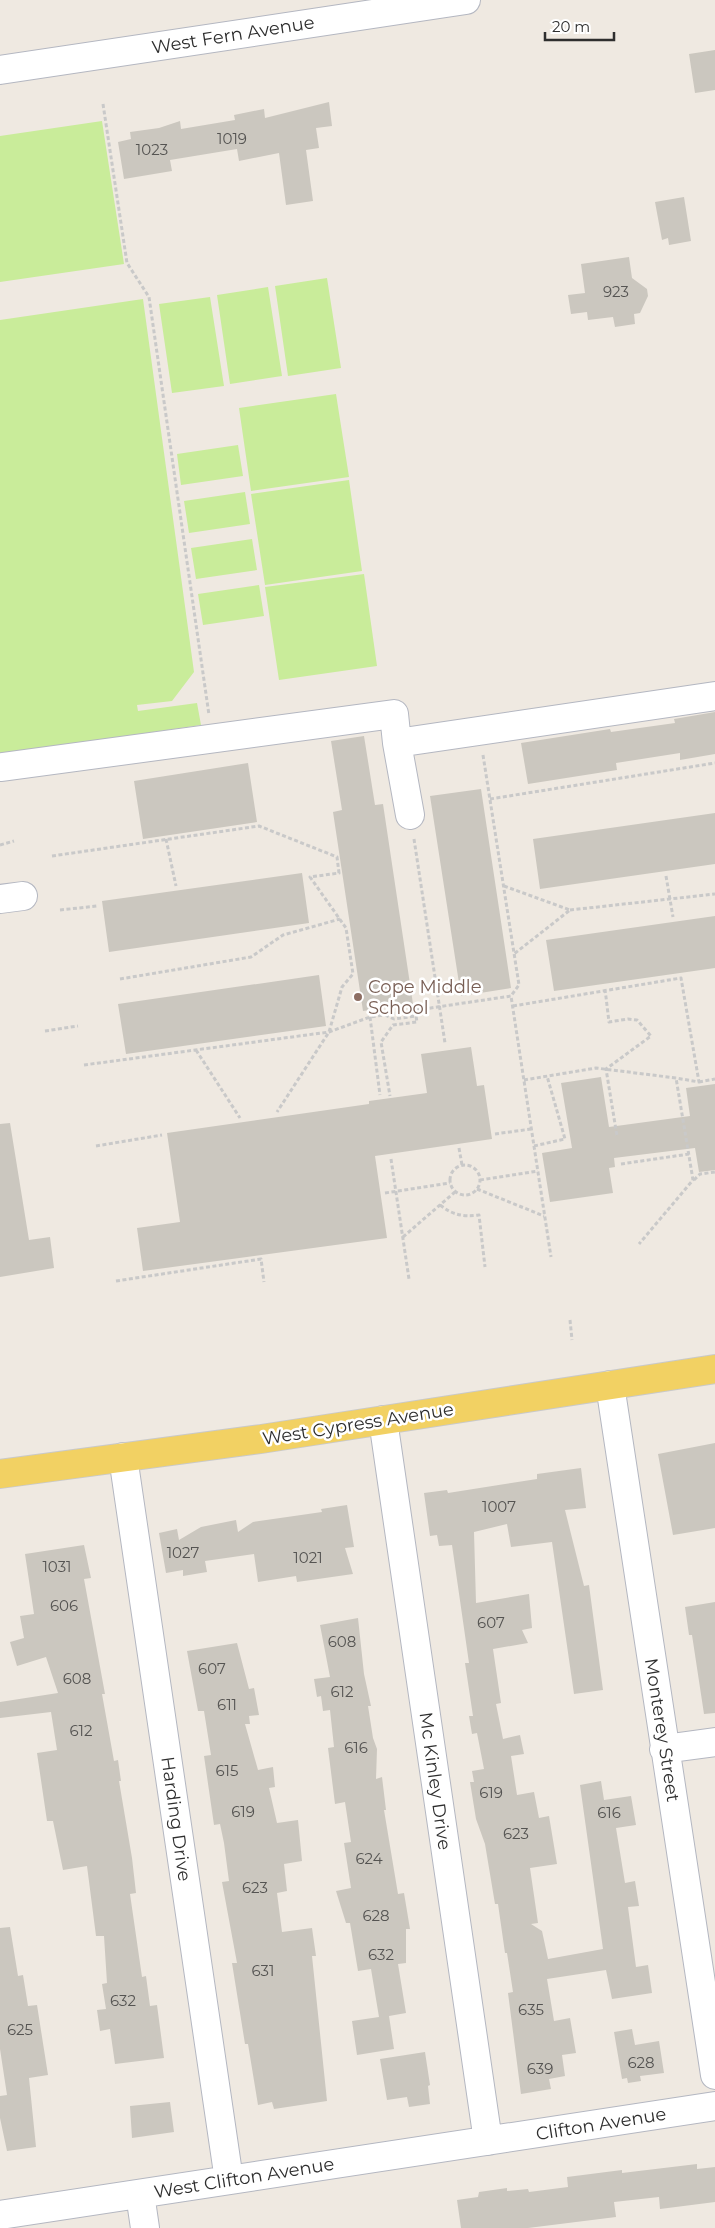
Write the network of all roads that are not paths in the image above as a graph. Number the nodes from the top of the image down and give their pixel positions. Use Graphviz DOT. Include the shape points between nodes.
graph roads {
  1 [pos="466,0"];
  2 [pos="392,5"];
  3 [pos="0,70"];
  4 [pos="715,696"];
  5 [pos="397,743"];
  6 [pos="2,767"];
  7 [pos="410,816"];
  8 [pos="715,1369"];
  9 [pos="610,1385"];
  10 [pos="382,1420"];
  11 [pos="123,1458"];
  12 [pos="0,1474"];
  13 [pos="715,1742"];
  14 [pos="664,1749"];
  15 [pos="715,2075"];
  16 [pos="715,2106"];
  17 [pos="488,2141"];
  18 [pos="229,2180"];
  19 [pos="140,2194"];
  20 [pos="0,2215"];
  21 [pos="145,2228"];
  1 -- 2 [label="street, West Fern Avenue"];
  2 -- 3 [label="street, West Fern Avenue"];
  4 -- 5 [label="street"];
  5 -- 6 [label="street" via="394,714"];
  5 -- 7 [label="street"];
  8 -- 9 [label="main road, West Cypress Avenue"];
  9 -- 10 [label="main road, West Cypress Avenue"];
  9 -- 14 [label="street, Monterey Street"];
  10 -- 11 [label="main road, West Cypress Avenue"];
  10 -- 17 [label="street, Mc Kinley Drive"];
  11 -- 12 [label="main road, West Cypress Avenue"];
  11 -- 18 [label="street, Harding Drive"];
  13 -- 14 [label="street"];
  14 -- 15 [label="street, Monterey Street"];
  16 -- 17 [label="street, Clifton Avenue"];
  17 -- 18 [label="street, West Clifton Avenue"];
  18 -- 19 [label="street, West Clifton Avenue"];
  19 -- 20 [label="street, West Clifton Avenue"];
  19 -- 21 [label="street"];
}
